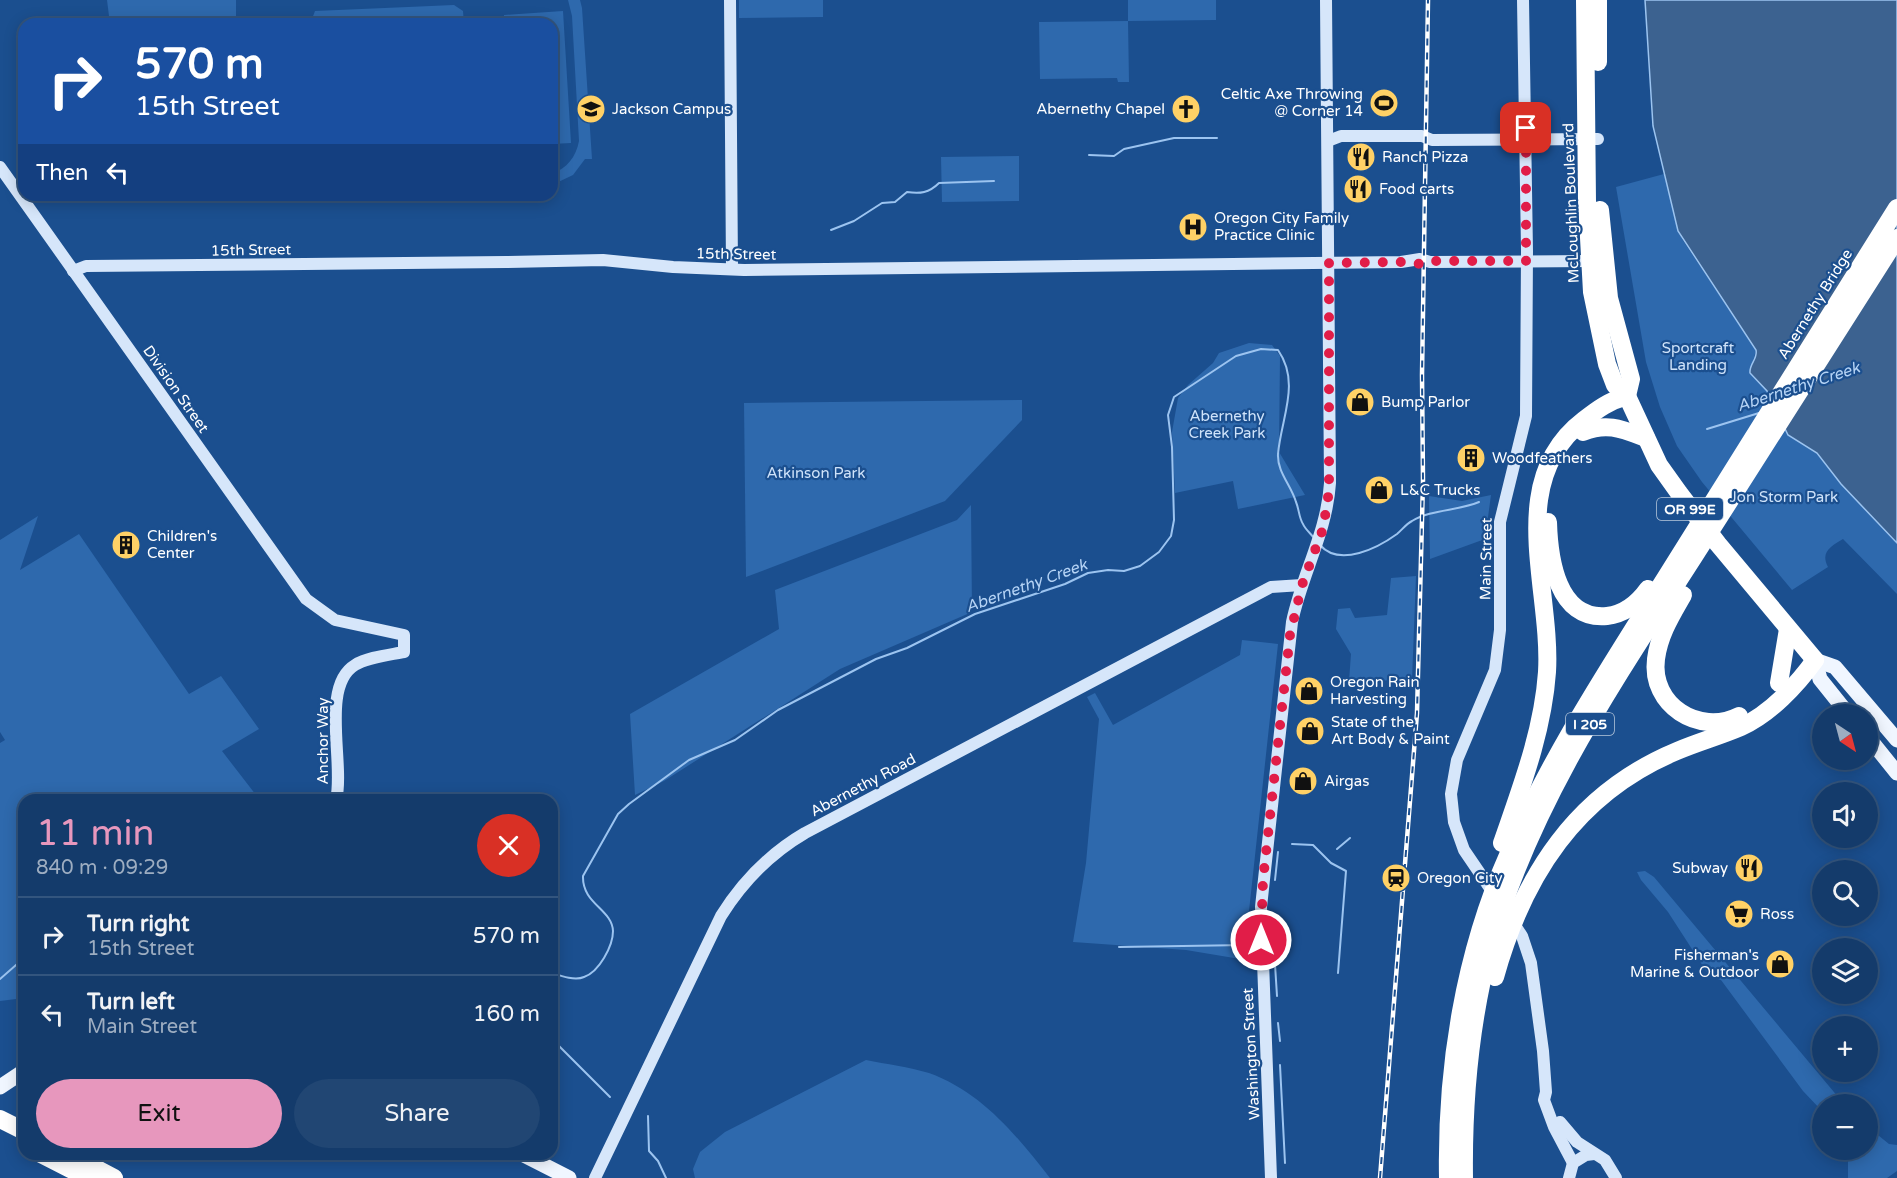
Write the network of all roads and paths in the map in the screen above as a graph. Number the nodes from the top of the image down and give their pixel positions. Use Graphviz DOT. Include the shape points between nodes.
graph roads {
  1 [pos="730,0"];
  2 [pos="1326,0"];
  3 [pos="1523,0"];
  4 [pos="1585,0"];
  5 [pos="1598,0"];
  6 [pos="1526,139"];
  7 [pos="1592,139"];
  8 [pos="1328,141"];
  9 [pos="0,167"];
  10 [pos="18,193"];
  11 [pos="24,201"];
  12 [pos="1897,208"];
  13 [pos="1897,238"];
  14 [pos="1526,261"];
  15 [pos="1590,261"];
  16 [pos="1329,263"];
  17 [pos="732,269"];
  18 [pos="73,271"];
  19 [pos="1627,396"];
  20 [pos="1583,432"];
  21 [pos="1646,438"];
  22 [pos="1712,516"];
  23 [pos="1673,579"];
  24 [pos="1302,585"];
  25 [pos="1788,629"];
  26 [pos="1815,660"];
  27 [pos="341,683"];
  28 [pos="1779,683"];
  29 [pos="1840,704"];
  30 [pos="1897,740"];
  31 [pos="1878,749"];
  32 [pos="1897,773"];
  33 [pos="337,794"];
  34 [pos="1508,858"];
  35 [pos="1490,945"];
  36 [pos="18,1075"];
  37 [pos="0,1086"];
  38 [pos="1546,1092"];
  39 [pos="8,1126"];
  40 [pos="18,1138"];
  41 [pos="1593,1154"];
  42 [pos="53,1160"];
  43 [pos="79,1160"];
  44 [pos="534,1160"];
  45 [pos="1573,1163"];
  46 [pos="1613,1176"];
  47 [pos="88,1178"];
  48 [pos="114,1178"];
  49 [pos="569,1178"];
  50 [pos="595,1178"];
  51 [pos="1271,1178"];
  52 [pos="1448,1178"];
  53 [pos="1464,1178"];
  54 [pos="1569,1178"];
  1 -- 17 [label="street"];
  2 -- 8 [label="street, Washington Street"];
  3 -- 6 [label="street, Main Street"];
  4 -- 7 [label="highway, McLoughlin Boulevard / OR 99E"];
  5 -- 7 [label="highway, McLoughlin Boulevard / OR 99E"];
  6 -- 7 [label="street"];
  6 -- 8 [label="street" via="1432,140 1422,144"];
  6 -- 14 [label="street, Main Street"];
  7 -- 15 [label="highway, McLoughlin Boulevard / OR 99E"];
  7 -- 19 [label="highway, McLoughlin Boulevard / OR 99E" via="1613,320 1631,379"];
  8 -- 16 [label="street, Washington Street"];
  9 -- 10 [label="street, Division Street"];
  11 -- 18 [label="street, Division Street"];
  12 -- 22 [label="highway, Abernethy Bridge / I 205"];
  13 -- 22 [label="highway, Abernethy Bridge / I 205"];
  14 -- 15 [label="street, 15th Street"];
  14 -- 16 [label="street, 15th Street" via="1420,259"];
  14 -- 38 [label="street, Main Street" via="1526,416 1500,522 1499,643 1490,686 1457,760 1451,801 1464,850 1513,921 1528,953"];
  15 -- 19 [label="highway, McLoughlin Boulevard / OR 99E" via="1604,355 1615,385"];
  16 -- 17 [label="street, 15th Street"];
  16 -- 24 [label="street, Washington Street" via="1329,491 1323,529"];
  17 -- 18 [label="street, 15th Street" via="566,259 86,266"];
  18 -- 27 [label="street, Division Street" via="306,599 335,620 404,635 404,652 356,664 345,673"];
  19 -- 20 [label="highway"];
  19 -- 21 [label="highway, McLoughlin Boulevard / OR 99E"];
  19 -- 34 [label="highway" via="1606,403 1572,429 1553,451 1545,471 1537,520 1547,657 1544,702"];
  20 -- 21 [label="highway" via="1614,426"];
  20 -- 23 [label="highway" via="1569,443 1557,463 1548,518 1551,557 1563,593 1578,610 1611,615"];
  21 -- 25 [label="highway, McLoughlin Boulevard / OR 99E" via="1659,465 1687,504"];
  22 -- 23 [label="highway, Abernethy Bridge / I 205"];
  23 -- 28 [label="highway" via="1656,658 1660,690 1675,710 1703,723 1728,721"];
  23 -- 34 [label="highway, I 205" via="1580,715"];
  24 -- 50 [label="street, Abernethy Road" via="1271,587 805,833 766,860 721,916"];
  24 -- 51 [label="street, Washington Street" via="1292,622 1261,907"];
  25 -- 26 [label="highway, McLoughlin Boulevard / OR 99E"];
  25 -- 28 [label="highway"];
  26 -- 28 [label="highway" via="1792,670"];
  26 -- 29 [label="main road, McLoughlin Boulevard / OR 99E" via="1820,680"];
  26 -- 30 [label="main road, McLoughlin Boulevard / OR 99E" via="1835,667"];
  26 -- 35 [label="highway" via="1800,681 1750,722 1670,754 1611,788 1562,834"];
  27 -- 33 [label="street, Anchor Way" via="336,704"];
  31 -- 32 [label="main road"];
  34 -- 35 [label="highway, I 205"];
  34 -- 35 [label="highway, I 205" via="1489,909"];
  35 -- 52 [label="highway, I 205" via="1459,1026 1449,1119"];
  35 -- 53 [label="highway" via="1486,1007 1474,1025 1465,1104"];
  36 -- 37 [label="main road"];
  38 -- 41 [label="street, Main Street" via="1567,1132"];
  38 -- 45 [label="street, Main Street" via="1547,1113"];
  39 -- 40 [label="highway"];
  41 -- 45 [label="street"];
  41 -- 46 [label="street, Main Street" via="1605,1160"];
  42 -- 47 [label="highway"];
  43 -- 48 [label="highway"];
  44 -- 49 [label="main road"];
  45 -- 54 [label="street"];
}
